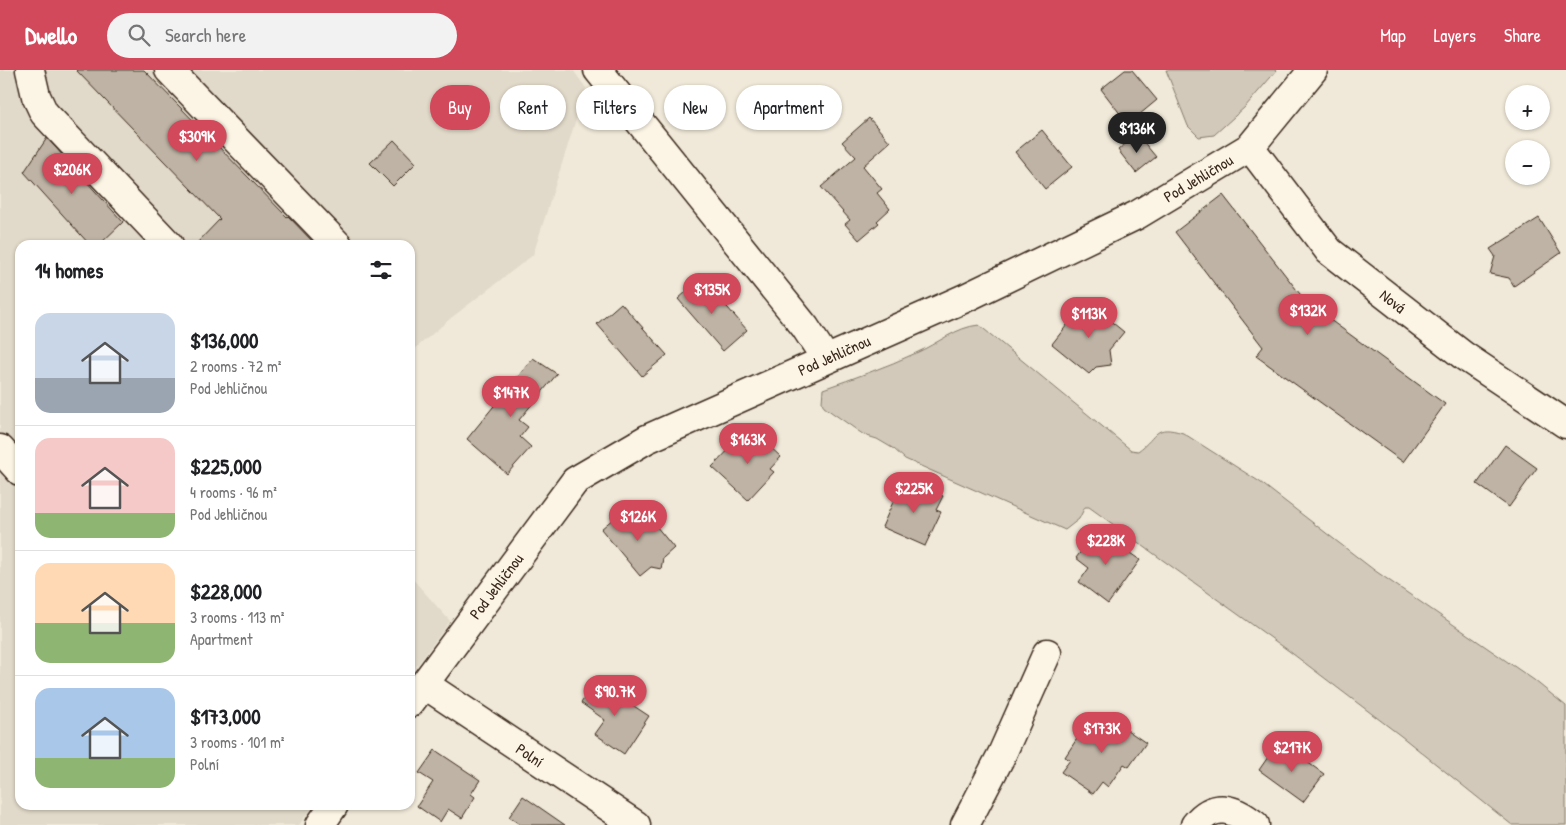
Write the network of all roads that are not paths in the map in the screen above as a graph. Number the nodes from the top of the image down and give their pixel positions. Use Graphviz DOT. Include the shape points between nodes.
graph roads {
  1 [pos="30,70"];
  2 [pos="169,70"];
  3 [pos="598,70"];
  4 [pos="1313,70"];
  5 [pos="1250,147"];
  6 [pos="164,240"];
  7 [pos="333,240"];
  8 [pos="826,359"];
  9 [pos="1566,424"];
  10 [pos="0,449"];
  11 [pos="15,466"];
  12 [pos="1046,653"];
  13 [pos="417,694"];
  14 [pos="636,825"];
  15 [pos="965,825"];
  16 [pos="1195,825"];
  17 [pos="1255,825"];
  1 -- 6 [label="street" via="44,113"];
  2 -- 7 [label="street"];
  3 -- 8 [label="street" via="805,327"];
  4 -- 5 [label="street, Pod Jehličnou"];
  5 -- 8 [label="street, Pod Jehličnou" via="1137,216"];
  5 -- 9 [label="street, Nová" via="1329,251 1464,356"];
  8 -- 13 [label="street, Pod Jehličnou" via="647,439 574,481"];
  10 -- 11 [label="street"];
  12 -- 15 [label="street" via="1002,754"];
  13 -- 14 [label="street, Polní"];
  16 -- 17 [label="street" via="1208,812 1222,809 1232,810"];
}
